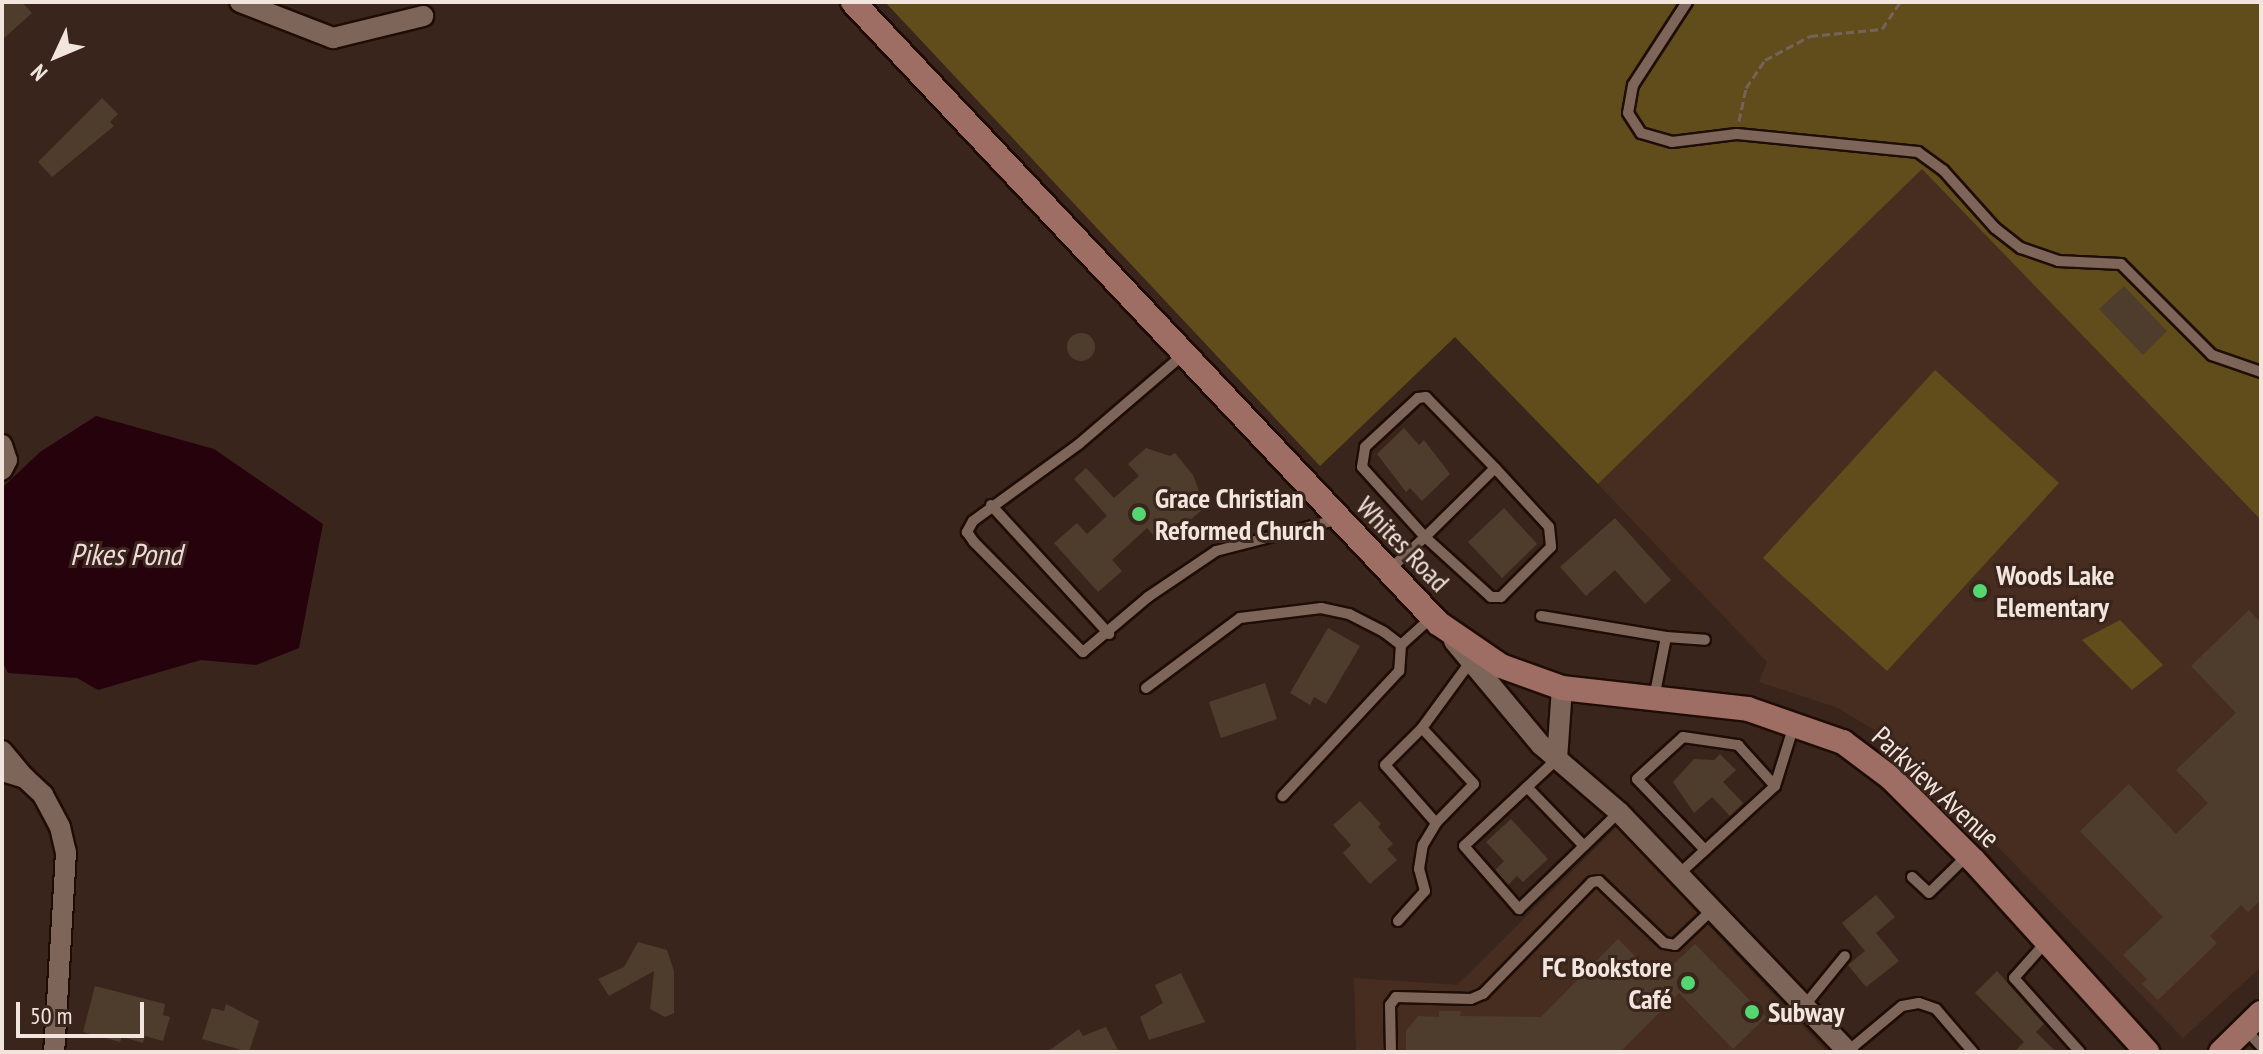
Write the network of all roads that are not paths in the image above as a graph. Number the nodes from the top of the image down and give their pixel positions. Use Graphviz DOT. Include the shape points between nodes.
graph roads {
  1 [pos="240,2"];
  2 [pos="853,2"];
  3 [pos="1687,2"];
  4 [pos="423,16"];
  5 [pos="1184,354"];
  6 [pos="2261,372"];
  7 [pos="2,445"];
  8 [pos="1495,468"];
  9 [pos="2,470"];
  10 [pos="991,505"];
  11 [pos="1338,519"];
  12 [pos="1425,537"];
  13 [pos="1388,572"];
  14 [pos="1541,616"];
  15 [pos="1435,620"];
  16 [pos="1109,634"];
  17 [pos="1666,637"];
  18 [pos="1705,640"];
  19 [pos="1401,645"];
  20 [pos="1471,661"];
  21 [pos="1146,688"];
  22 [pos="1562,688"];
  23 [pos="1654,698"];
  24 [pos="1794,723"];
  25 [pos="1422,728"];
  26 [pos="2,751"];
  27 [pos="1557,759"];
  28 [pos="2,771"];
  29 [pos="25,778"];
  30 [pos="1775,786"];
  31 [pos="1527,787"];
  32 [pos="1283,796"];
  33 [pos="1619,812"];
  34 [pos="1436,823"];
  35 [pos="1584,846"];
  36 [pos="1705,850"];
  37 [pos="1968,855"];
  38 [pos="1679,874"];
  39 [pos="1912,877"];
  40 [pos="1713,909"];
  41 [pos="1398,921"];
  42 [pos="2046,942"];
  43 [pos="1845,956"];
  44 [pos="1805,1005"];
  45 [pos="2256,1029"];
  46 [pos="54,1052"];
  47 [pos="1391,1052"];
  48 [pos="1848,1052"];
  49 [pos="1973,1052"];
  50 [pos="2080,1052"];
  51 [pos="2147,1052"];
  52 [pos="2221,1052"];
  1 -- 4 [label="street" via="333,38"];
  2 -- 5 [label="street, Whites Road"];
  3 -- 6 [label="lane" via="1633,85 1628,113 1641,133 1672,142 1737,134 1918,152 2021,248 2058,261 2121,264 2212,355"];
  5 -- 10 [label="lane" via="1079,444"];
  5 -- 11 [label="street, Whites Road"];
  7 -- 9 [label="street" via="7,460"];
  8 -- 12 [label="lane"];
  8 -- 12 [label="lane" via="1549,527 1551,547 1501,597 1491,597"];
  8 -- 12 [label="lane" via="1426,397 1418,398 1365,447 1362,467"];
  10 -- 16 [label="lane"];
  10 -- 16 [label="lane" via="967,528 974,542 1077,650 1088,650"];
  11 -- 13 [label="street, Whites Road"];
  11 -- 16 [label="lane" via="1216,551 1148,597"];
  12 -- 13 [label="lane"];
  13 -- 15 [label="street, Whites Road"];
  14 -- 17 [label="lane"];
  15 -- 19 [label="lane"];
  15 -- 20 [label="street, Whites Road"];
  15 -- 22 [label="street, Parkview Avenue" via="1501,666"];
  17 -- 18 [label="lane"];
  17 -- 23 [label="lane"];
  19 -- 21 [label="lane" via="1349,614 1321,608 1240,618"];
  19 -- 32 [label="lane" via="1399,671"];
  20 -- 25 [label="lane"];
  20 -- 27 [label="street, Whites Road"];
  22 -- 23 [label="street, Parkview Avenue"];
  22 -- 27 [label="street"];
  23 -- 24 [label="street, Parkview Avenue" via="1748,709"];
  24 -- 30 [label="lane"];
  24 -- 37 [label="street, Parkview Avenue" via="1843,742 1869,759"];
  25 -- 34 [label="lane" via="1474,784"];
  25 -- 34 [label="lane" via="1384,770"];
  26 -- 29 [label="street"];
  27 -- 31 [label="lane"];
  27 -- 33 [label="street, Whites Road"];
  28 -- 29 [label="street"];
  29 -- 46 [label="street" via="53,810 66,852"];
  30 -- 36 [label="lane"];
  30 -- 36 [label="lane" via="1738,745 1683,737 1637,779"];
  31 -- 35 [label="lane"];
  31 -- 35 [label="lane" via="1464,846 1519,909"];
  33 -- 35 [label="lane"];
  33 -- 38 [label="street, Whites Road"];
  34 -- 41 [label="lane" via="1423,845 1419,869 1425,891"];
  36 -- 38 [label="lane"];
  37 -- 39 [label="lane" via="1929,893"];
  37 -- 42 [label="street, Parkview Avenue"];
  38 -- 40 [label="street, Whites Road"];
  40 -- 44 [label="street, Whites Road"];
  40 -- 47 [label="lane" via="1675,945 1664,943 1599,881 1592,882 1483,994 1471,999 1396,997 1390,1005"];
  42 -- 50 [label="lane" via="2014,978"];
  42 -- 51 [label="street, Parkview Avenue"];
  43 -- 44 [label="lane"];
  44 -- 48 [label="street, Whites Road"];
  45 -- 52 [label="street"];
  48 -- 49 [label="lane" via="1902,1006 1919,1003 1936,1009"];
}
